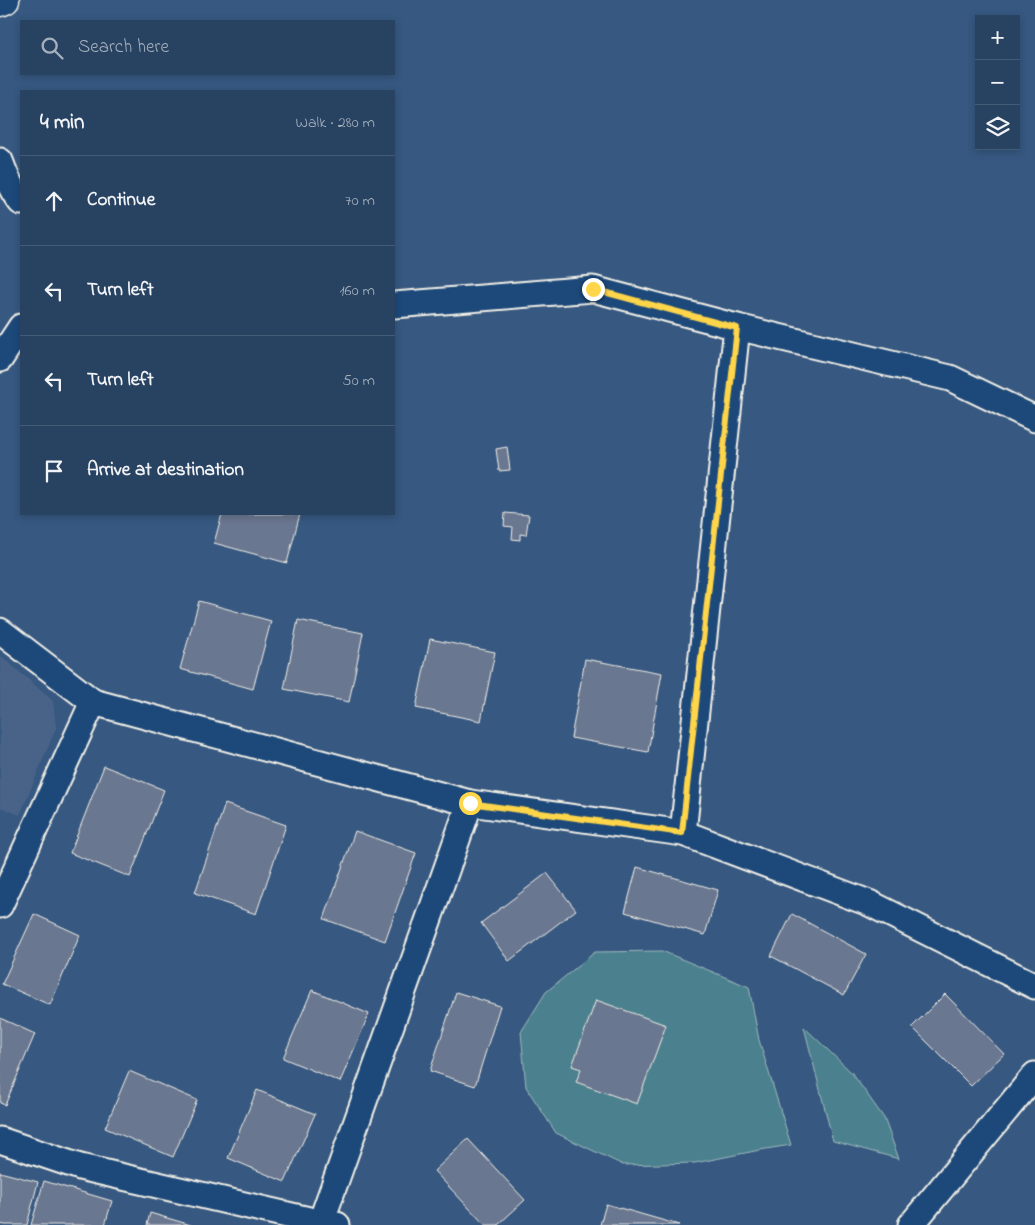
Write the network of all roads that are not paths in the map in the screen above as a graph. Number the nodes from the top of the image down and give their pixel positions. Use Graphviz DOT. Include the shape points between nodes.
graph roads {
  1 [pos="5,0"];
  2 [pos="0,2"];
  3 [pos="0,161"];
  4 [pos="20,201"];
  5 [pos="395,305"];
  6 [pos="737,328"];
  7 [pos="20,329"];
  8 [pos="0,359"];
  9 [pos="1035,419"];
  10 [pos="0,631"];
  11 [pos="93,702"];
  12 [pos="470,803"];
  13 [pos="682,833"];
  14 [pos="0,905"];
  15 [pos="1035,986"];
  16 [pos="1035,1075"];
  17 [pos="0,1140"];
  18 [pos="326,1224"];
  19 [pos="911,1225"];
  1 -- 2 [label="main road"];
  3 -- 4 [label="street"];
  5 -- 6 [label="street" via="593,289"];
  6 -- 9 [label="street" via="950,378"];
  6 -- 13 [label="street"];
  7 -- 8 [label="street"];
  10 -- 11 [label="street"];
  11 -- 12 [label="street"];
  11 -- 14 [label="street"];
  12 -- 13 [label="street"];
  12 -- 18 [label="street"];
  13 -- 15 [label="street" via="869,903"];
  16 -- 19 [label="street"];
  17 -- 18 [label="street" via="80,1167"];
}
